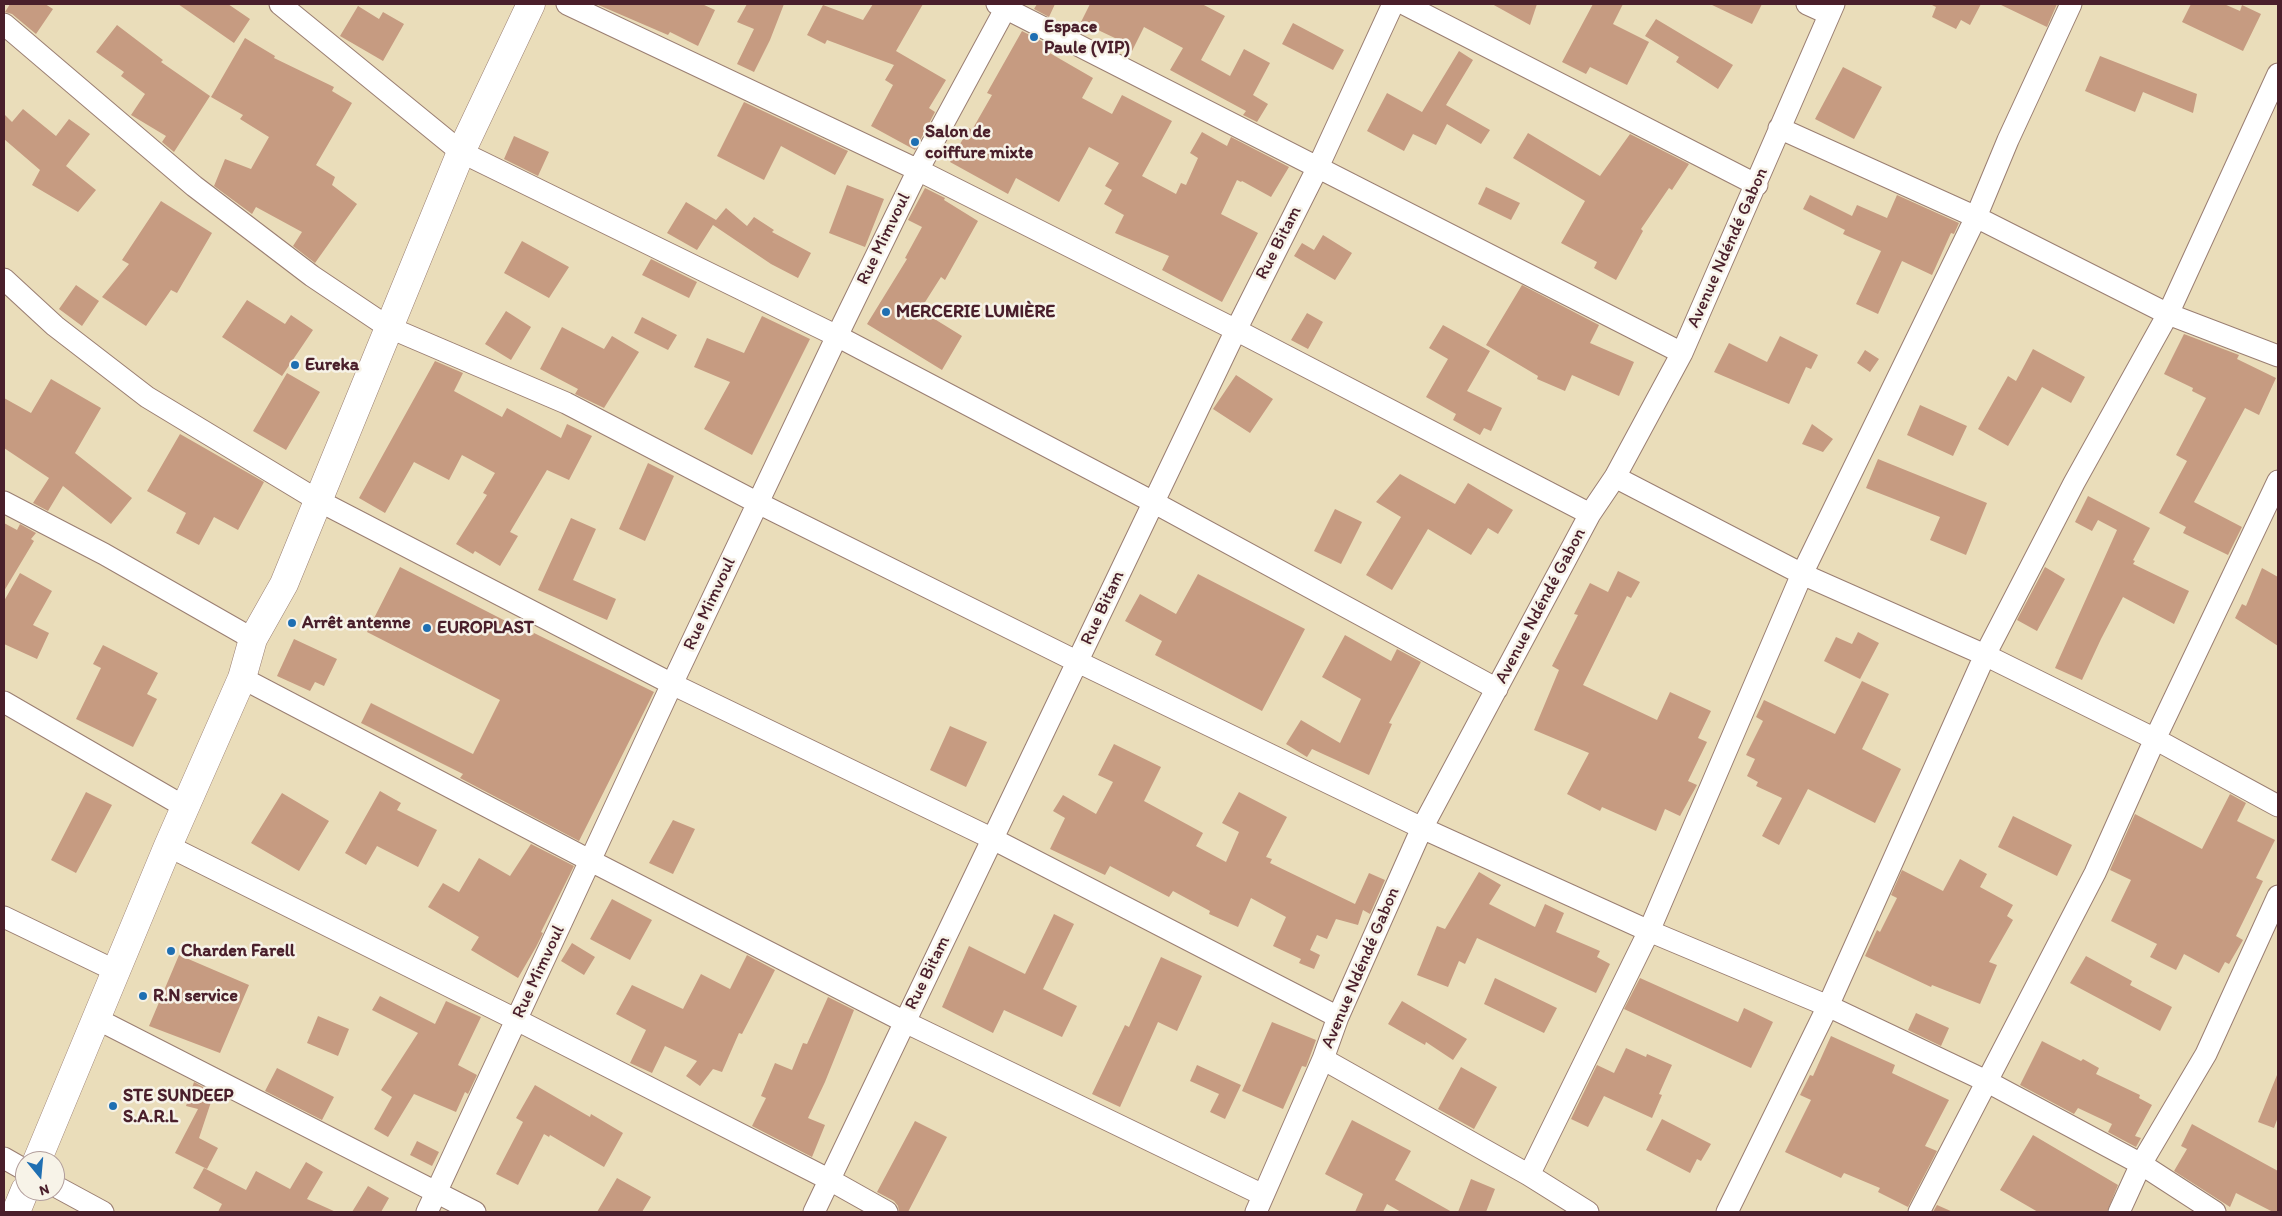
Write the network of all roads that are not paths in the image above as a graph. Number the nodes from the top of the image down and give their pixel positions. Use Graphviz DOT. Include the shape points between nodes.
graph roads {
  1 [pos="280,4"];
  2 [pos="531,4"];
  3 [pos="567,4"];
  4 [pos="1392,4"];
  5 [pos="1404,4"];
  6 [pos="1807,4"];
  7 [pos="2072,4"];
  8 [pos="1004,5"];
  9 [pos="1831,9"];
  10 [pos="4,24"];
  11 [pos="2278,74"];
  12 [pos="1779,128"];
  13 [pos="461,152"];
  14 [pos="1318,167"];
  15 [pos="918,170"];
  16 [pos="1757,185"];
  17 [pos="1976,217"];
  18 [pos="4,279"];
  19 [pos="2168,314"];
  20 [pos="388,326"];
  21 [pos="1236,330"];
  22 [pos="837,336"];
  23 [pos="1682,353"];
  24 [pos="2278,356"];
  25 [pos="1615,477"];
  26 [pos="2278,481"];
  27 [pos="318,501"];
  28 [pos="4,502"];
  29 [pos="1153,502"];
  30 [pos="758,503"];
  31 [pos="1590,514"];
  32 [pos="1802,574"];
  33 [pos="253,640"];
  34 [pos="1984,655"];
  35 [pos="1078,662"];
  36 [pos="242,678"];
  37 [pos="672,684"];
  38 [pos="1497,689"];
  39 [pos="4,702"];
  40 [pos="2155,739"];
  41 [pos="2278,806"];
  42 [pos="185,807"];
  43 [pos="1422,828"];
  44 [pos="993,839"];
  45 [pos="168,846"];
  46 [pos="592,861"];
  47 [pos="2278,896"];
  48 [pos="4,917"];
  49 [pos="1649,930"];
  50 [pos="116,971"];
  51 [pos="1828,1006"];
  52 [pos="1338,1017"];
  53 [pos="97,1019"];
  54 [pos="517,1020"];
  55 [pos="904,1022"];
  56 [pos="1323,1059"];
  57 [pos="1986,1081"];
  58 [pos="41,1151"];
  59 [pos="4,1158"];
  60 [pos="15,1164"];
  61 [pos="2141,1164"];
  62 [pos="1529,1176"];
  63 [pos="830,1180"];
  64 [pos="65,1191"];
  65 [pos="436,1192"];
  66 [pos="1259,1204"];
  67 [pos="103,1212"];
  68 [pos="427,1212"];
  69 [pos="476,1212"];
  70 [pos="814,1212"];
  71 [pos="887,1212"];
  72 [pos="1588,1212"];
  73 [pos="1727,1212"];
  74 [pos="1918,1212"];
  75 [pos="2119,1212"];
  76 [pos="2215,1212"];
  1 -- 13 [label="street"];
  2 -- 13 [label="highway"];
  3 -- 15 [label="street"];
  4 -- 14 [label="street, Rue Bitam"];
  5 -- 16 [label="street"];
  6 -- 9 [label="street"];
  7 -- 17 [label="street"];
  8 -- 14 [label="street"];
  8 -- 15 [label="street, Rue Mimvoul"];
  9 -- 12 [label="street, Avenue Ndéndé Gabon"];
  10 -- 20 [label="street" via="194,186 312,276"];
  11 -- 19 [label="street"];
  12 -- 16 [label="street, Avenue Ndéndé Gabon"];
  12 -- 17 [label="street"];
  13 -- 20 [label="highway"];
  13 -- 22 [label="street"];
  14 -- 21 [label="street, Rue Bitam"];
  14 -- 23 [label="street"];
  15 -- 21 [label="street"];
  15 -- 22 [label="street, Rue Mimvoul"];
  16 -- 23 [label="street, Avenue Ndéndé Gabon"];
  17 -- 19 [label="street"];
  17 -- 32 [label="street"];
  18 -- 27 [label="street" via="55,326 147,397"];
  19 -- 24 [label="street"];
  19 -- 34 [label="street"];
  20 -- 27 [label="highway"];
  20 -- 30 [label="street" via="566,403"];
  21 -- 29 [label="street, Rue Bitam"];
  21 -- 31 [label="street"];
  22 -- 29 [label="street"];
  22 -- 30 [label="street, Rue Mimvoul"];
  23 -- 25 [label="street, Avenue Ndéndé Gabon"];
  25 -- 31 [label="street, Avenue Ndéndé Gabon"];
  25 -- 32 [label="street"];
  26 -- 40 [label="street"];
  27 -- 33 [label="highway" via="284,584"];
  27 -- 37 [label="street"];
  28 -- 33 [label="street" via="104,554"];
  29 -- 35 [label="street, Rue Bitam"];
  29 -- 38 [label="street"];
  30 -- 35 [label="street"];
  30 -- 37 [label="street, Rue Mimvoul"];
  31 -- 38 [label="street, Avenue Ndéndé Gabon"];
  32 -- 34 [label="street"];
  32 -- 49 [label="street"];
  33 -- 36 [label="highway"];
  34 -- 40 [label="street"];
  34 -- 51 [label="street"];
  35 -- 43 [label="street"];
  35 -- 44 [label="street, Rue Bitam"];
  36 -- 42 [label="highway"];
  36 -- 46 [label="street"];
  37 -- 44 [label="street"];
  37 -- 46 [label="street, Rue Mimvoul"];
  38 -- 43 [label="street, Avenue Ndéndé Gabon"];
  39 -- 42 [label="street"];
  40 -- 41 [label="street"];
  40 -- 57 [label="street" via="2095,873"];
  42 -- 45 [label="highway"];
  43 -- 49 [label="street"];
  43 -- 52 [label="street, Avenue Ndéndé Gabon"];
  44 -- 52 [label="street"];
  44 -- 55 [label="street, Rue Bitam"];
  45 -- 50 [label="highway"];
  45 -- 54 [label="street"];
  46 -- 54 [label="street, Rue Mimvoul"];
  46 -- 55 [label="street"];
  47 -- 61 [label="street" via="2206,1054"];
  48 -- 50 [label="street"];
  49 -- 51 [label="street"];
  49 -- 62 [label="street"];
  50 -- 53 [label="highway"];
  51 -- 57 [label="street"];
  51 -- 73 [label="street"];
  52 -- 56 [label="street, Avenue Ndéndé Gabon"];
  53 -- 58 [label="highway"];
  53 -- 65 [label="street"];
  54 -- 63 [label="street"];
  54 -- 65 [label="street, Rue Mimvoul"];
  55 -- 63 [label="street, Rue Bitam"];
  55 -- 66 [label="street"];
  56 -- 62 [label="street"];
  56 -- 66 [label="street, Avenue Ndéndé Gabon"];
  57 -- 61 [label="street"];
  57 -- 74 [label="street"];
  59 -- 60 [label="street"];
  61 -- 75 [label="street"];
  61 -- 76 [label="street"];
  62 -- 72 [label="street"];
  63 -- 70 [label="street, Rue Bitam"];
  63 -- 71 [label="street"];
  64 -- 67 [label="street"];
  65 -- 68 [label="street, Rue Mimvoul"];
  65 -- 69 [label="street"];
}
